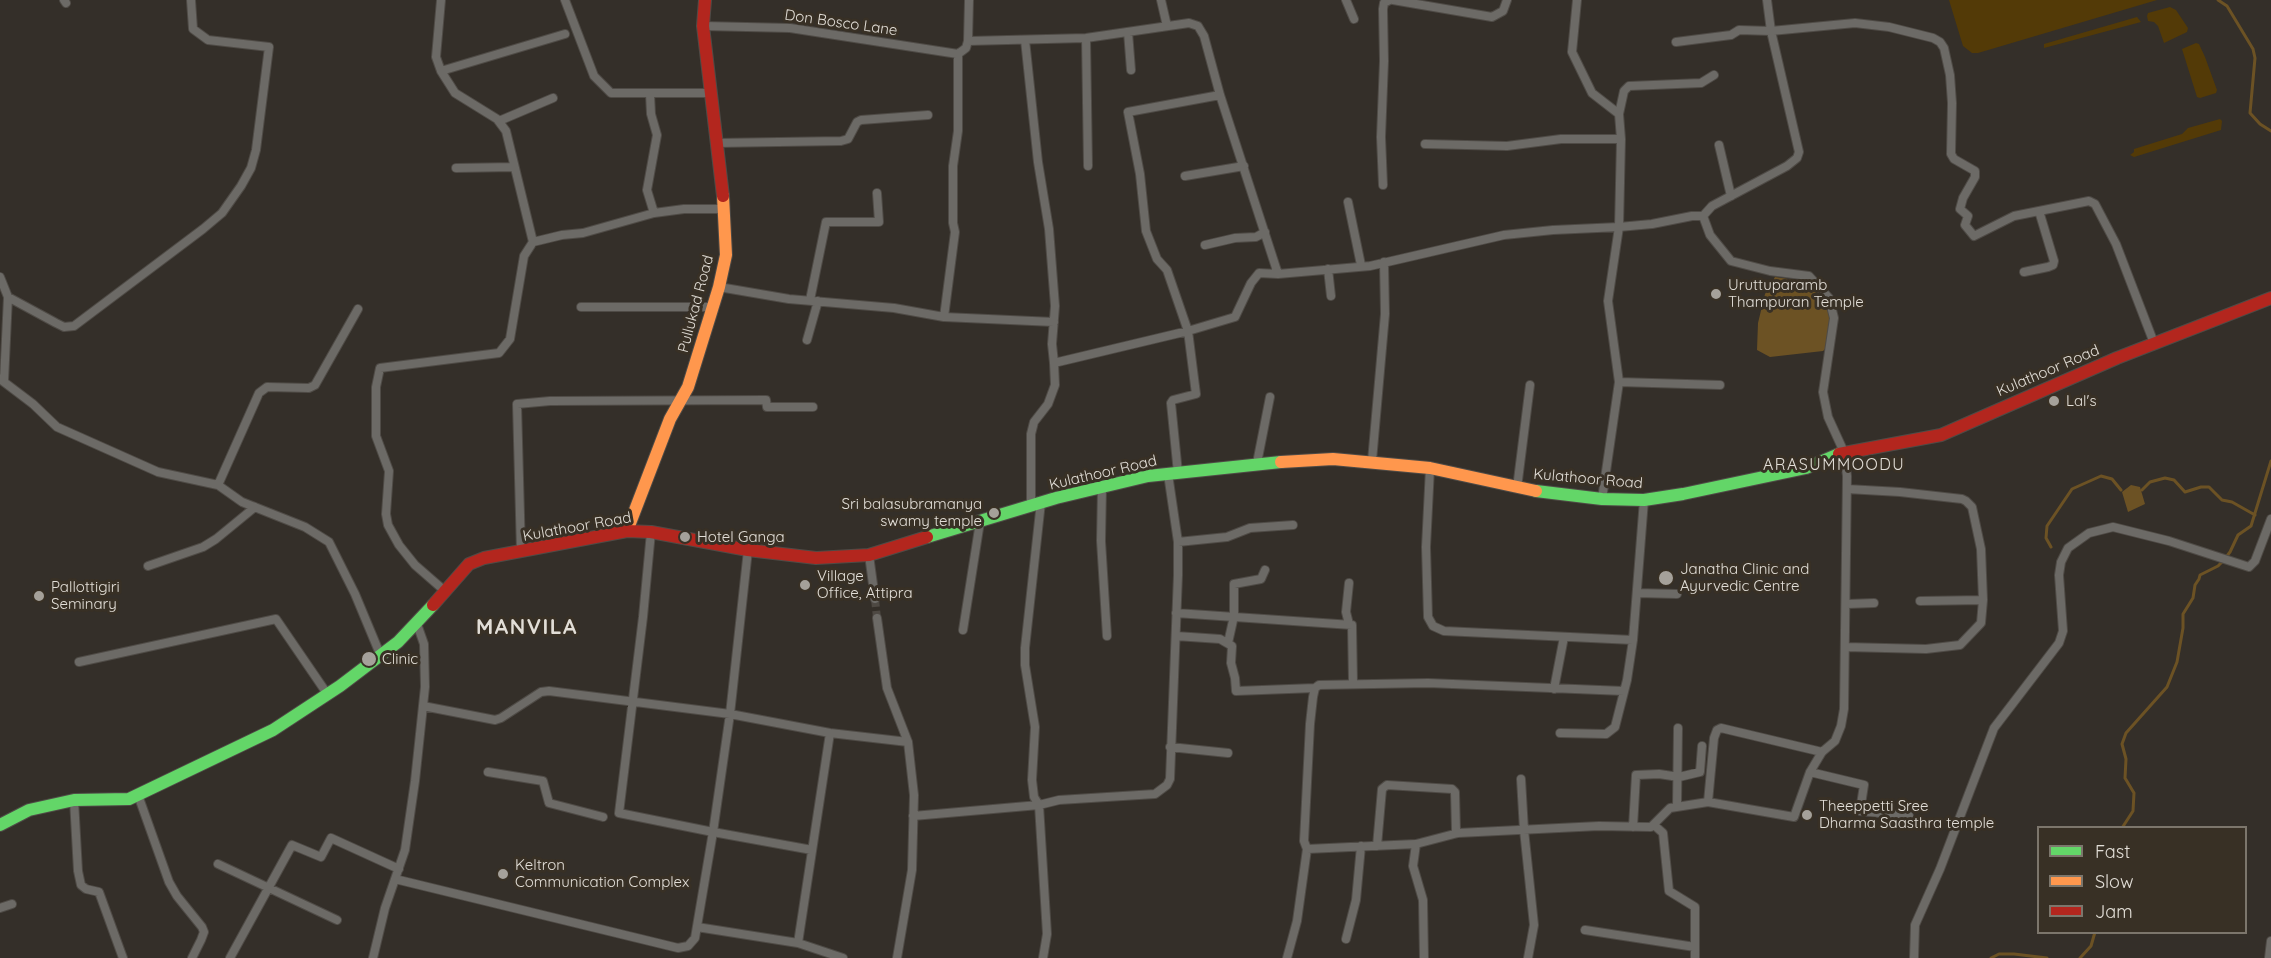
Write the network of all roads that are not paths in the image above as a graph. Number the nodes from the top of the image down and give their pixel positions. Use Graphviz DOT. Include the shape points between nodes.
graph roads {
  1 [pos="191,0"];
  2 [pos="441,0"];
  3 [pos="565,0"];
  4 [pos="705,0"];
  5 [pos="969,0"];
  6 [pos="1161,0"];
  7 [pos="1346,0"];
  8 [pos="1507,0"];
  9 [pos="1577,0"];
  10 [pos="1767,0"];
  11 [pos="1388,1"];
  12 [pos="1354,19"];
  13 [pos="703,26"];
  14 [pos="1167,26"];
  15 [pos="1772,31"];
  16 [pos="1128,32"];
  17 [pos="565,34"];
  18 [pos="1086,38"];
  19 [pos="1026,40"];
  20 [pos="968,41"];
  21 [pos="1676,42"];
  22 [pos="958,54"];
  23 [pos="1131,70"];
  24 [pos="441,71"];
  25 [pos="1714,75"];
  26 [pos="710,93"];
  27 [pos="650,94"];
  28 [pos="1220,94"];
  29 [pos="553,98"];
  30 [pos="1619,114"];
  31 [pos="928,115"];
  32 [pos="499,121"];
  33 [pos="1621,139"];
  34 [pos="716,143"];
  35 [pos="1425,144"];
  36 [pos="1719,145"];
  37 [pos="1088,166"];
  38 [pos="1244,166"];
  39 [pos="514,167"];
  40 [pos="456,168"];
  41 [pos="1185,176"];
  42 [pos="1383,185"];
  43 [pos="877,193"];
  44 [pos="1731,196"];
  45 [pos="1348,202"];
  46 [pos="725,209"];
  47 [pos="2039,211"];
  48 [pos="654,213"];
  49 [pos="1703,216"];
  50 [pos="1618,227"];
  51 [pos="1265,232"];
  52 [pos="532,242"];
  53 [pos="1205,245"];
  54 [pos="1384,262"];
  55 [pos="1361,265"];
  56 [pos="1328,269"];
  57 [pos="2024,272"];
  58 [pos="1278,273"];
  59 [pos="0,277"];
  60 [pos="719,287"];
  61 [pos="1331,296"];
  62 [pos="8,297"];
  63 [pos="2271,298"];
  64 [pos="814,301"];
  65 [pos="581,307"];
  66 [pos="713,307"];
  67 [pos="358,309"];
  68 [pos="944,316"];
  69 [pos="1054,322"];
  70 [pos="1188,331"];
  71 [pos="807,340"];
  72 [pos="2154,343"];
  73 [pos="1054,363"];
  74 [pos="2,380"];
  75 [pos="1619,382"];
  76 [pos="1530,385"];
  77 [pos="1720,386"];
  78 [pos="1270,397"];
  79 [pos="681,400"];
  80 [pos="813,407"];
  81 [pos="1844,452"];
  82 [pos="1372,462"];
  83 [pos="1257,463"];
  84 [pos="1430,468"];
  85 [pos="1173,473"];
  86 [pos="218,485"];
  87 [pos="1102,487"];
  88 [pos="1517,488"];
  89 [pos="1847,489"];
  90 [pos="1602,499"];
  91 [pos="1644,500"];
  92 [pos="1036,504"];
  93 [pos="251,508"];
  94 [pos="2271,519"];
  95 [pos="980,522"];
  96 [pos="1293,525"];
  97 [pos="627,531"];
  98 [pos="651,532"];
  99 [pos="1178,542"];
  100 [pos="748,550"];
  101 [pos="521,552"];
  102 [pos="869,555"];
  103 [pos="148,566"];
  104 [pos="1265,570"];
  105 [pos="1349,583"];
  106 [pos="446,592"];
  107 [pos="1636,593"];
  108 [pos="1677,594"];
  109 [pos="875,599"];
  110 [pos="1983,600"];
  111 [pos="1920,601"];
  112 [pos="1874,603"];
  113 [pos="1847,604"];
  114 [pos="1176,613"];
  115 [pos="1234,616"];
  116 [pos="877,618"];
  117 [pos="417,624"];
  118 [pos="1349,624"];
  119 [pos="963,630"];
  120 [pos="1107,636"];
  121 [pos="1176,636"];
  122 [pos="1564,637"];
  123 [pos="1633,640"];
  124 [pos="1228,643"];
  125 [pos="1845,647"];
  126 [pos="380,654"];
  127 [pos="79,662"];
  128 [pos="1353,683"];
  129 [pos="1315,688"];
  130 [pos="1554,688"];
  131 [pos="1624,692"];
  132 [pos="328,695"];
  133 [pos="633,702"];
  134 [pos="423,706"];
  135 [pos="730,714"];
  136 [pos="1678,728"];
  137 [pos="830,733"];
  138 [pos="1560,733"];
  139 [pos="908,742"];
  140 [pos="1702,746"];
  141 [pos="1170,747"];
  142 [pos="1822,752"];
  143 [pos="1228,753"];
  144 [pos="488,772"];
  145 [pos="1810,772"];
  146 [pos="1679,777"];
  147 [pos="1521,779"];
  148 [pos="138,795"];
  149 [pos="74,801"];
  150 [pos="1708,802"];
  151 [pos="1039,805"];
  152 [pos="1677,807"];
  153 [pos="913,816"];
  154 [pos="1909,816"];
  155 [pos="603,818"];
  156 [pos="0,825"];
  157 [pos="1654,825"];
  158 [pos="1633,827"];
  159 [pos="1524,830"];
  160 [pos="713,832"];
  161 [pos="1458,833"];
  162 [pos="1416,844"];
  163 [pos="1361,846"];
  164 [pos="1377,846"];
  165 [pos="1307,849"];
  166 [pos="812,850"];
  167 [pos="218,864"];
  168 [pos="399,869"];
  169 [pos="395,879"];
  170 [pos="268,888"];
  171 [pos="12,904"];
  172 [pos="0,908"];
  173 [pos="337,920"];
  174 [pos="697,927"];
  175 [pos="1585,930"];
  176 [pos="1346,939"];
  177 [pos="2271,940"];
  178 [pos="798,944"];
  179 [pos="1695,947"];
  180 [pos="678,948"];
  181 [pos="118,958"];
  182 [pos="123,958"];
  183 [pos="192,958"];
  184 [pos="230,958"];
  185 [pos="373,958"];
  186 [pos="685,958"];
  187 [pos="843,958"];
  188 [pos="897,958"];
  189 [pos="1043,958"];
  190 [pos="1287,958"];
  191 [pos="1424,958"];
  192 [pos="1528,958"];
  193 [pos="1695,958"];
  194 [pos="1914,958"];
  195 [pos="2269,958"];
  1 -- 62 [label="street" via="193,29 208,40 269,47 256,150 241,186 222,213 203,229 74,326 64,327"];
  2 -- 24 [label="street" via="436,57"];
  3 -- 27 [label="street" via="601,86 618,95"];
  4 -- 13 [label="main road, Pullukad Road"];
  5 -- 20 [label="street"];
  6 -- 14 [label="street"];
  7 -- 12 [label="street"];
  8 -- 11 [label="street" via="1503,10 1492,17"];
  9 -- 30 [label="street" via="1572,52 1592,93"];
  10 -- 15 [label="street"];
  11 -- 42 [label="street" via="1381,137"];
  13 -- 22 [label="street, Don Bosco Lane" via="790,28"];
  13 -- 26 [label="main road, Pullukad Road"];
  14 -- 16 [label="street"];
  14 -- 28 [label="street" via="1198,26"];
  15 -- 21 [label="street" via="1740,30 1731,35"];
  15 -- 44 [label="street" via="1799,152 1787,166"];
  15 -- 47 [label="street" via="1855,23 1889,27 1940,42 1950,75 1951,154 1975,171 1960,209 1968,216 1965,225 1974,236 2014,216"];
  16 -- 18 [label="street"];
  16 -- 23 [label="street"];
  17 -- 24 [label="street"];
  18 -- 19 [label="street"];
  18 -- 37 [label="street"];
  19 -- 20 [label="street"];
  19 -- 69 [label="street" via="1049,229"];
  20 -- 22 [label="street"];
  22 -- 68 [label="street" via="954,232"];
  24 -- 32 [label="street" via="455,93"];
  25 -- 30 [label="street" via="1701,83 1629,86 1624,91"];
  26 -- 27 [label="street"];
  26 -- 34 [label="main road, Pullukad Road"];
  27 -- 48 [label="street" via="657,135 647,190"];
  28 -- 38 [label="street"];
  28 -- 70 [label="street" via="1128,112 1146,231 1157,258 1167,270"];
  29 -- 32 [label="street"];
  30 -- 33 [label="street"];
  31 -- 34 [label="street" via="861,120 848,139 842,141"];
  32 -- 39 [label="street" via="506,131"];
  33 -- 35 [label="street" via="1561,139 1507,146"];
  33 -- 50 [label="street"];
  34 -- 46 [label="main road, Pullukad Road"];
  36 -- 44 [label="street"];
  38 -- 41 [label="street"];
  38 -- 51 [label="street"];
  39 -- 40 [label="street"];
  39 -- 52 [label="street"];
  43 -- 64 [label="street" via="879,222 826,222"];
  44 -- 49 [label="street"];
  45 -- 55 [label="street"];
  46 -- 48 [label="street"];
  46 -- 60 [label="main road, Pullukad Road" via="726,255"];
  47 -- 57 [label="street" via="2054,261 2048,267"];
  47 -- 72 [label="street" via="2089,201 2095,204 2116,244"];
  48 -- 52 [label="street" via="583,233"];
  49 -- 50 [label="street"];
  49 -- 81 [label="street" via="1710,236 1731,261 1809,276 1829,298 1834,318 1823,392 1828,417"];
  50 -- 54 [label="street" via="1504,235"];
  50 -- 75 [label="street" via="1608,301"];
  51 -- 53 [label="street"];
  51 -- 58 [label="street"];
  52 -- 106 [label="street" via="524,256 510,339 499,353 380,368 377,375 376,436 389,471 388,525 415,565"];
  54 -- 55 [label="street"];
  54 -- 82 [label="street" via="1385,314"];
  55 -- 56 [label="street"];
  56 -- 58 [label="street"];
  56 -- 61 [label="street"];
  58 -- 70 [label="street" via="1259,273 1235,317"];
  59 -- 62 [label="street"];
  60 -- 64 [label="street"];
  60 -- 66 [label="main road, Pullukad Road"];
  62 -- 74 [label="street"];
  63 -- 72 [label="main road, Kulathoor Road"];
  64 -- 68 [label="street"];
  64 -- 71 [label="street"];
  65 -- 66 [label="street"];
  66 -- 79 [label="main road, Pullukad Road"];
  67 -- 86 [label="street" via="315,385 276,385 260,393"];
  68 -- 69 [label="street"];
  69 -- 73 [label="street"];
  70 -- 73 [label="street"];
  70 -- 85 [label="street" via="1196,394 1171,403"];
  72 -- 81 [label="main road, Kulathoor Road" via="1941,435"];
  73 -- 92 [label="street" via="1055,385 1030,434"];
  74 -- 86 [label="street" via="57,427 158,472"];
  75 -- 77 [label="street"];
  75 -- 90 [label="street"];
  76 -- 88 [label="street"];
  78 -- 83 [label="street"];
  79 -- 80 [label="street" via="766,400 767,407"];
  79 -- 97 [label="main road, Pullukad Road" via="654,457"];
  79 -- 101 [label="street" via="517,404"];
  81 -- 89 [label="street"];
  81 -- 91 [label="main road, Kulathoor Road" via="1806,468"];
  82 -- 83 [label="main road, Kulathoor Road" via="1333,459"];
  82 -- 84 [label="main road, Kulathoor Road"];
  83 -- 85 [label="main road, Kulathoor Road"];
  84 -- 88 [label="main road, Kulathoor Road"];
  84 -- 122 [label="street" via="1426,548 1428,617 1433,626 1444,631"];
  85 -- 87 [label="main road, Kulathoor Road"];
  85 -- 99 [label="street"];
  86 -- 93 [label="street"];
  87 -- 92 [label="main road, Kulathoor Road"];
  87 -- 120 [label="street"];
  88 -- 90 [label="main road, Kulathoor Road"];
  89 -- 110 [label="street" via="1966,501 1972,507 1981,549"];
  89 -- 113 [label="street"];
  90 -- 91 [label="main road, Kulathoor Road"];
  91 -- 107 [label="street"];
  92 -- 95 [label="main road, Kulathoor Road"];
  92 -- 151 [label="street" via="1025,664 1035,727 1032,780"];
  93 -- 103 [label="street" via="203,547"];
  93 -- 126 [label="street" via="305,527 330,542"];
  94 -- 194 [label="street" via="2253,564 2246,567 2210,553 2113,527 2090,533 2068,548 2059,575 2063,632 2059,643 1994,728 1915,925"];
  95 -- 102 [label="main road, Kulathoor Road"];
  95 -- 119 [label="street"];
  96 -- 99 [label="street" via="1250,528 1227,537"];
  97 -- 98 [label="main road, Kulathoor Road"];
  97 -- 101 [label="main road, Kulathoor Road"];
  98 -- 100 [label="main road, Kulathoor Road"];
  98 -- 133 [label="street"];
  99 -- 114 [label="street"];
  100 -- 102 [label="main road, Kulathoor Road" via="816,558"];
  100 -- 135 [label="street"];
  101 -- 106 [label="main road, Kulathoor Road" via="469,564"];
  102 -- 109 [label="street"];
  104 -- 115 [label="street" via="1261,579 1234,584"];
  105 -- 118 [label="street"];
  106 -- 117 [label="main road, Kulathoor Road"];
  107 -- 108 [label="street"];
  107 -- 123 [label="street"];
  110 -- 111 [label="street"];
  110 -- 125 [label="street" via="1981,623 1960,645 1926,649"];
  112 -- 113 [label="street"];
  113 -- 125 [label="street"];
  114 -- 115 [label="street"];
  114 -- 121 [label="street"];
  115 -- 118 [label="street"];
  115 -- 124 [label="street"];
  116 -- 139 [label="street" via="887,688"];
  117 -- 126 [label="main road, Kulathoor Road"];
  117 -- 134 [label="street" via="424,644"];
  118 -- 128 [label="street"];
  121 -- 124 [label="street"];
  121 -- 141 [label="street"];
  122 -- 123 [label="street"];
  122 -- 130 [label="street"];
  123 -- 131 [label="street"];
  124 -- 129 [label="street" via="1232,645 1236,691"];
  125 -- 142 [label="street" via="1841,726 1834,741"];
  126 -- 132 [label="main road, Kulathoor Road"];
  127 -- 132 [label="street" via="276,619"];
  128 -- 129 [label="street" via="1326,683"];
  128 -- 130 [label="street"];
  129 -- 165 [label="street" via="1304,841"];
  130 -- 131 [label="street"];
  131 -- 138 [label="street" via="1611,731"];
  132 -- 148 [label="main road, Kulathoor Road" via="273,730"];
  133 -- 134 [label="street" via="541,692 495,720"];
  133 -- 135 [label="street"];
  133 -- 160 [label="street" via="619,813"];
  134 -- 168 [label="street" via="405,850"];
  135 -- 137 [label="street"];
  135 -- 160 [label="street"];
  136 -- 146 [label="street"];
  137 -- 139 [label="street"];
  137 -- 166 [label="street"];
  139 -- 153 [label="street"];
  140 -- 146 [label="street" via="1700,772"];
  141 -- 143 [label="street"];
  141 -- 151 [label="street" via="1170,779 1155,794 1059,800"];
  142 -- 145 [label="street"];
  142 -- 150 [label="street" via="1721,728 1714,738"];
  144 -- 155 [label="street" via="543,781 549,804"];
  145 -- 150 [label="street" via="1794,817"];
  145 -- 154 [label="street" via="1864,786 1860,811"];
  146 -- 152 [label="street"];
  146 -- 158 [label="street" via="1635,775"];
  147 -- 159 [label="street"];
  148 -- 149 [label="main road, Kulathoor Road" via="114,801"];
  148 -- 183 [label="street" via="169,882 204,932"];
  149 -- 156 [label="main road, Kulathoor Road" via="29,810"];
  149 -- 182 [label="street" via="81,885 99,892"];
  150 -- 152 [label="street"];
  151 -- 153 [label="street"];
  151 -- 189 [label="street" via="1047,934"];
  152 -- 157 [label="street" via="1665,812"];
  153 -- 188 [label="street" via="912,870"];
  157 -- 158 [label="street"];
  157 -- 179 [label="street" via="1663,832 1669,891 1695,907"];
  158 -- 159 [label="street"];
  159 -- 161 [label="street"];
  159 -- 192 [label="street" via="1534,925"];
  160 -- 166 [label="street"];
  160 -- 174 [label="street"];
  161 -- 162 [label="street"];
  161 -- 164 [label="street" via="1457,795 1452,789 1388,785 1382,789"];
  162 -- 164 [label="street"];
  162 -- 191 [label="street" via="1413,866 1424,900"];
  163 -- 164 [label="street"];
  163 -- 165 [label="street"];
  163 -- 176 [label="street" via="1356,900"];
  165 -- 190 [label="street" via="1297,921"];
  166 -- 178 [label="street"];
  167 -- 170 [label="street"];
  168 -- 169 [label="street"];
  168 -- 170 [label="street" via="331,838 321,857 292,845"];
  169 -- 180 [label="street"];
  169 -- 185 [label="street"];
  170 -- 173 [label="street"];
  170 -- 184 [label="street"];
  171 -- 172 [label="street"];
  174 -- 178 [label="street"];
  174 -- 180 [label="street" via="688,946"];
  175 -- 179 [label="street"];
  177 -- 195 [label="street"];
  178 -- 187 [label="street"];
  179 -- 193 [label="street"];
  180 -- 186 [label="street"];
  181 -- 182 [label="street"];
}
